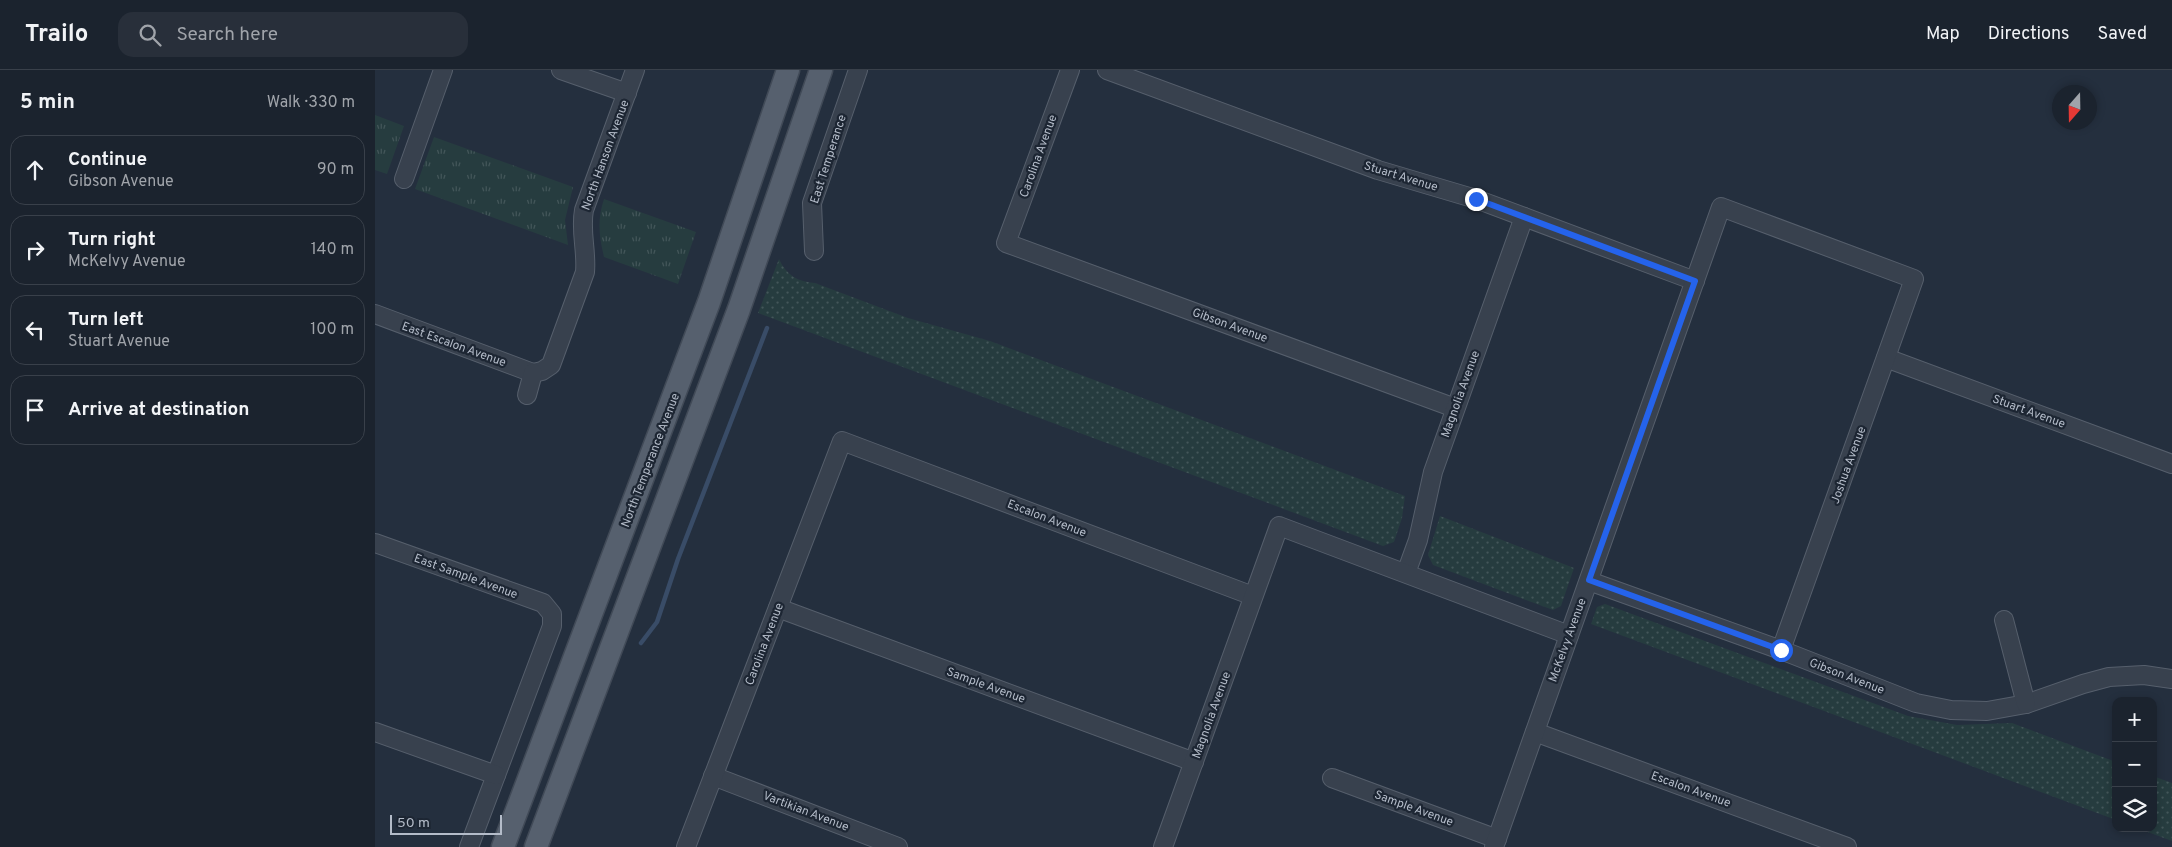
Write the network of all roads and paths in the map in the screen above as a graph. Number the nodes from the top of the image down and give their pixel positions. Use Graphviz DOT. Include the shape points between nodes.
graph roads {
  1 [pos="443,70"];
  2 [pos="561,70"];
  3 [pos="635,70"];
  4 [pos="789,70"];
  5 [pos="821,70"];
  6 [pos="857,70"];
  7 [pos="1070,70"];
  8 [pos="1107,70"];
  9 [pos="627,93"];
  10 [pos="404,179"];
  11 [pos="1721,207"];
  12 [pos="1524,217"];
  13 [pos="1006,243"];
  14 [pos="813,250"];
  15 [pos="1695,281"];
  16 [pos="375,314"];
  17 [pos="1886,358"];
  18 [pos="533,373"];
  19 [pos="527,395"];
  20 [pos="1455,408"];
  21 [pos="841,441"];
  22 [pos="2172,464"];
  23 [pos="375,544"];
  24 [pos="1406,573"];
  25 [pos="1589,580"];
  26 [pos="1253,596"];
  27 [pos="778,608"];
  28 [pos="2004,620"];
  29 [pos="1569,635"];
  30 [pos="1781,650"];
  31 [pos="2172,679"];
  32 [pos="2026,704"];
  33 [pos="375,732"];
  34 [pos="1535,732"];
  35 [pos="1194,762"];
  36 [pos="496,775"];
  37 [pos="713,776"];
  38 [pos="1332,778"];
  39 [pos="1495,843"];
  40 [pos="469,847"];
  41 [pos="503,847"];
  42 [pos="536,847"];
  43 [pos="686,847"];
  44 [pos="898,847"];
  45 [pos="1163,847"];
  46 [pos="1847,847"];
  1 -- 10 [label="street"];
  2 -- 9 [label="street"];
  3 -- 9 [label="street, North Hanson Avenue"];
  4 -- 41 [label="main road, North Temperance Avenue" via="709,302"];
  5 -- 42 [label="main road" via="739,309"];
  6 -- 14 [label="street, East Temperance" via="813,203"];
  7 -- 13 [label="street, Carolina Avenue"];
  8 -- 12 [label="street, Stuart Avenue" via="1362,165"];
  9 -- 18 [label="street, North Hanson Avenue" via="584,210 585,272 551,365"];
  11 -- 15 [label="street, McKelvy Avenue"];
  11 -- 17 [label="street, Joshua Avenue" via="1913,279"];
  12 -- 15 [label="street, Stuart Avenue"];
  12 -- 20 [label="street, Magnolia Avenue"];
  13 -- 20 [label="street, Gibson Avenue"];
  15 -- 25 [label="street, McKelvy Avenue"];
  16 -- 18 [label="street, East Escalon Avenue"];
  17 -- 22 [label="street, Stuart Avenue"];
  17 -- 30 [label="street, Joshua Avenue"];
  18 -- 19 [label="street"];
  20 -- 24 [label="street, Magnolia Avenue" via="1433,472 1423,521"];
  21 -- 26 [label="street, Escalon Avenue"];
  21 -- 27 [label="street, Carolina Avenue"];
  23 -- 36 [label="street, East Sample Avenue" via="543,603 553,614 552,626"];
  24 -- 26 [label="street, Magnolia Avenue" via="1279,526"];
  24 -- 29 [label="street"];
  25 -- 29 [label="street, McKelvy Avenue"];
  25 -- 30 [label="street, Gibson Avenue"];
  26 -- 35 [label="street, Magnolia Avenue"];
  27 -- 35 [label="street, Sample Avenue"];
  27 -- 37 [label="street, Carolina Avenue"];
  28 -- 32 [label="street"];
  29 -- 34 [label="street, McKelvy Avenue"];
  30 -- 32 [label="street, Gibson Avenue" via="1916,703 1951,710 1987,711"];
  31 -- 32 [label="street, Gibson Avenue" via="2144,675 2109,677"];
  33 -- 36 [label="street"];
  34 -- 39 [label="street, McKelvy Avenue"];
  34 -- 46 [label="street, Escalon Avenue"];
  35 -- 45 [label="street, Magnolia Avenue"];
  36 -- 40 [label="street"];
  37 -- 43 [label="street, Carolina Avenue"];
  37 -- 44 [label="street, Vartikian Avenue"];
  38 -- 39 [label="street, Sample Avenue"];
}
